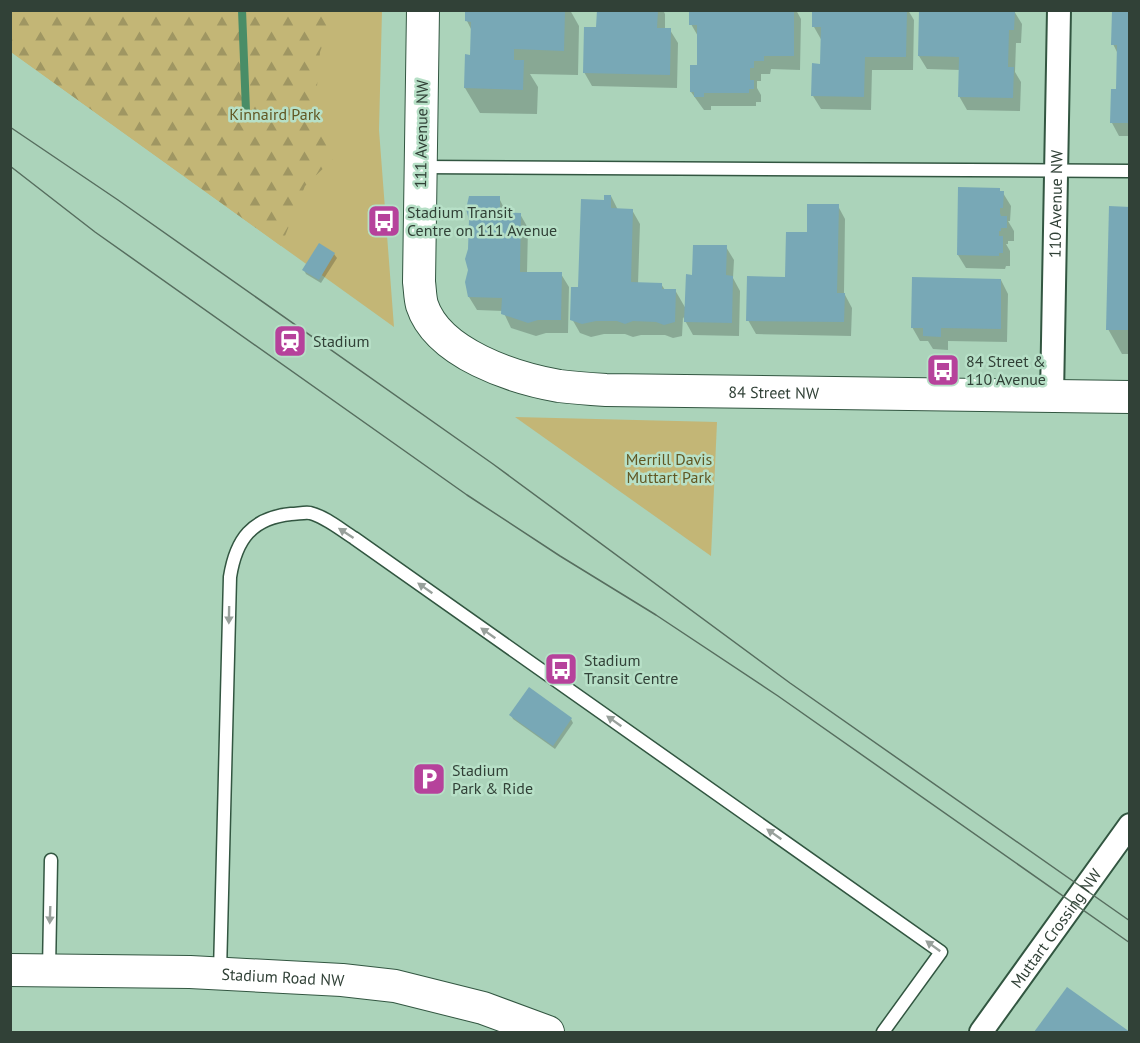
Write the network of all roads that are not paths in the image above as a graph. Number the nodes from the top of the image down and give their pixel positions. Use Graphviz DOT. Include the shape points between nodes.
graph roads {
  1 [pos="423,10"];
  2 [pos="1059,10"];
  3 [pos="420,167"];
  4 [pos="1056,170"];
  5 [pos="1130,171"];
  6 [pos="434,327"];
  7 [pos="1052,396"];
  8 [pos="1130,397"];
  9 [pos="1130,825"];
  10 [pos="51,860"];
  11 [pos="10,970"];
  12 [pos="49,970"];
  13 [pos="220,974"];
  14 [pos="548,1032"];
  15 [pos="883,1032"];
  16 [pos="981,1032"];
  1 -- 3 [label="street, 111 Avenue NW"];
  2 -- 4 [label="street, 110 Avenue NW"];
  3 -- 4 [label="lane"];
  3 -- 6 [label="street, 111 Avenue NW" via="419,282 422,305"];
  4 -- 5 [label="lane"];
  4 -- 7 [label="street, 110 Avenue NW"];
  6 -- 7 [label="street, 84 Street NW" via="448,341 489,365 517,377 560,386"];
  7 -- 8 [label="street, 84 Street NW"];
  9 -- 16 [label="street, Muttart Crossing NW"];
  10 -- 12 [label="lane, one-way"];
  11 -- 12 [label="street, Stadium Road NW"];
  12 -- 13 [label="street, Stadium Road NW"];
  13 -- 14 [label="street, Stadium Road NW" via="395,986 447,997"];
  15 -- 13 [label="lane, one-way" via="941,952 329,522 309,513 267,519 250,530 232,560"];
}
